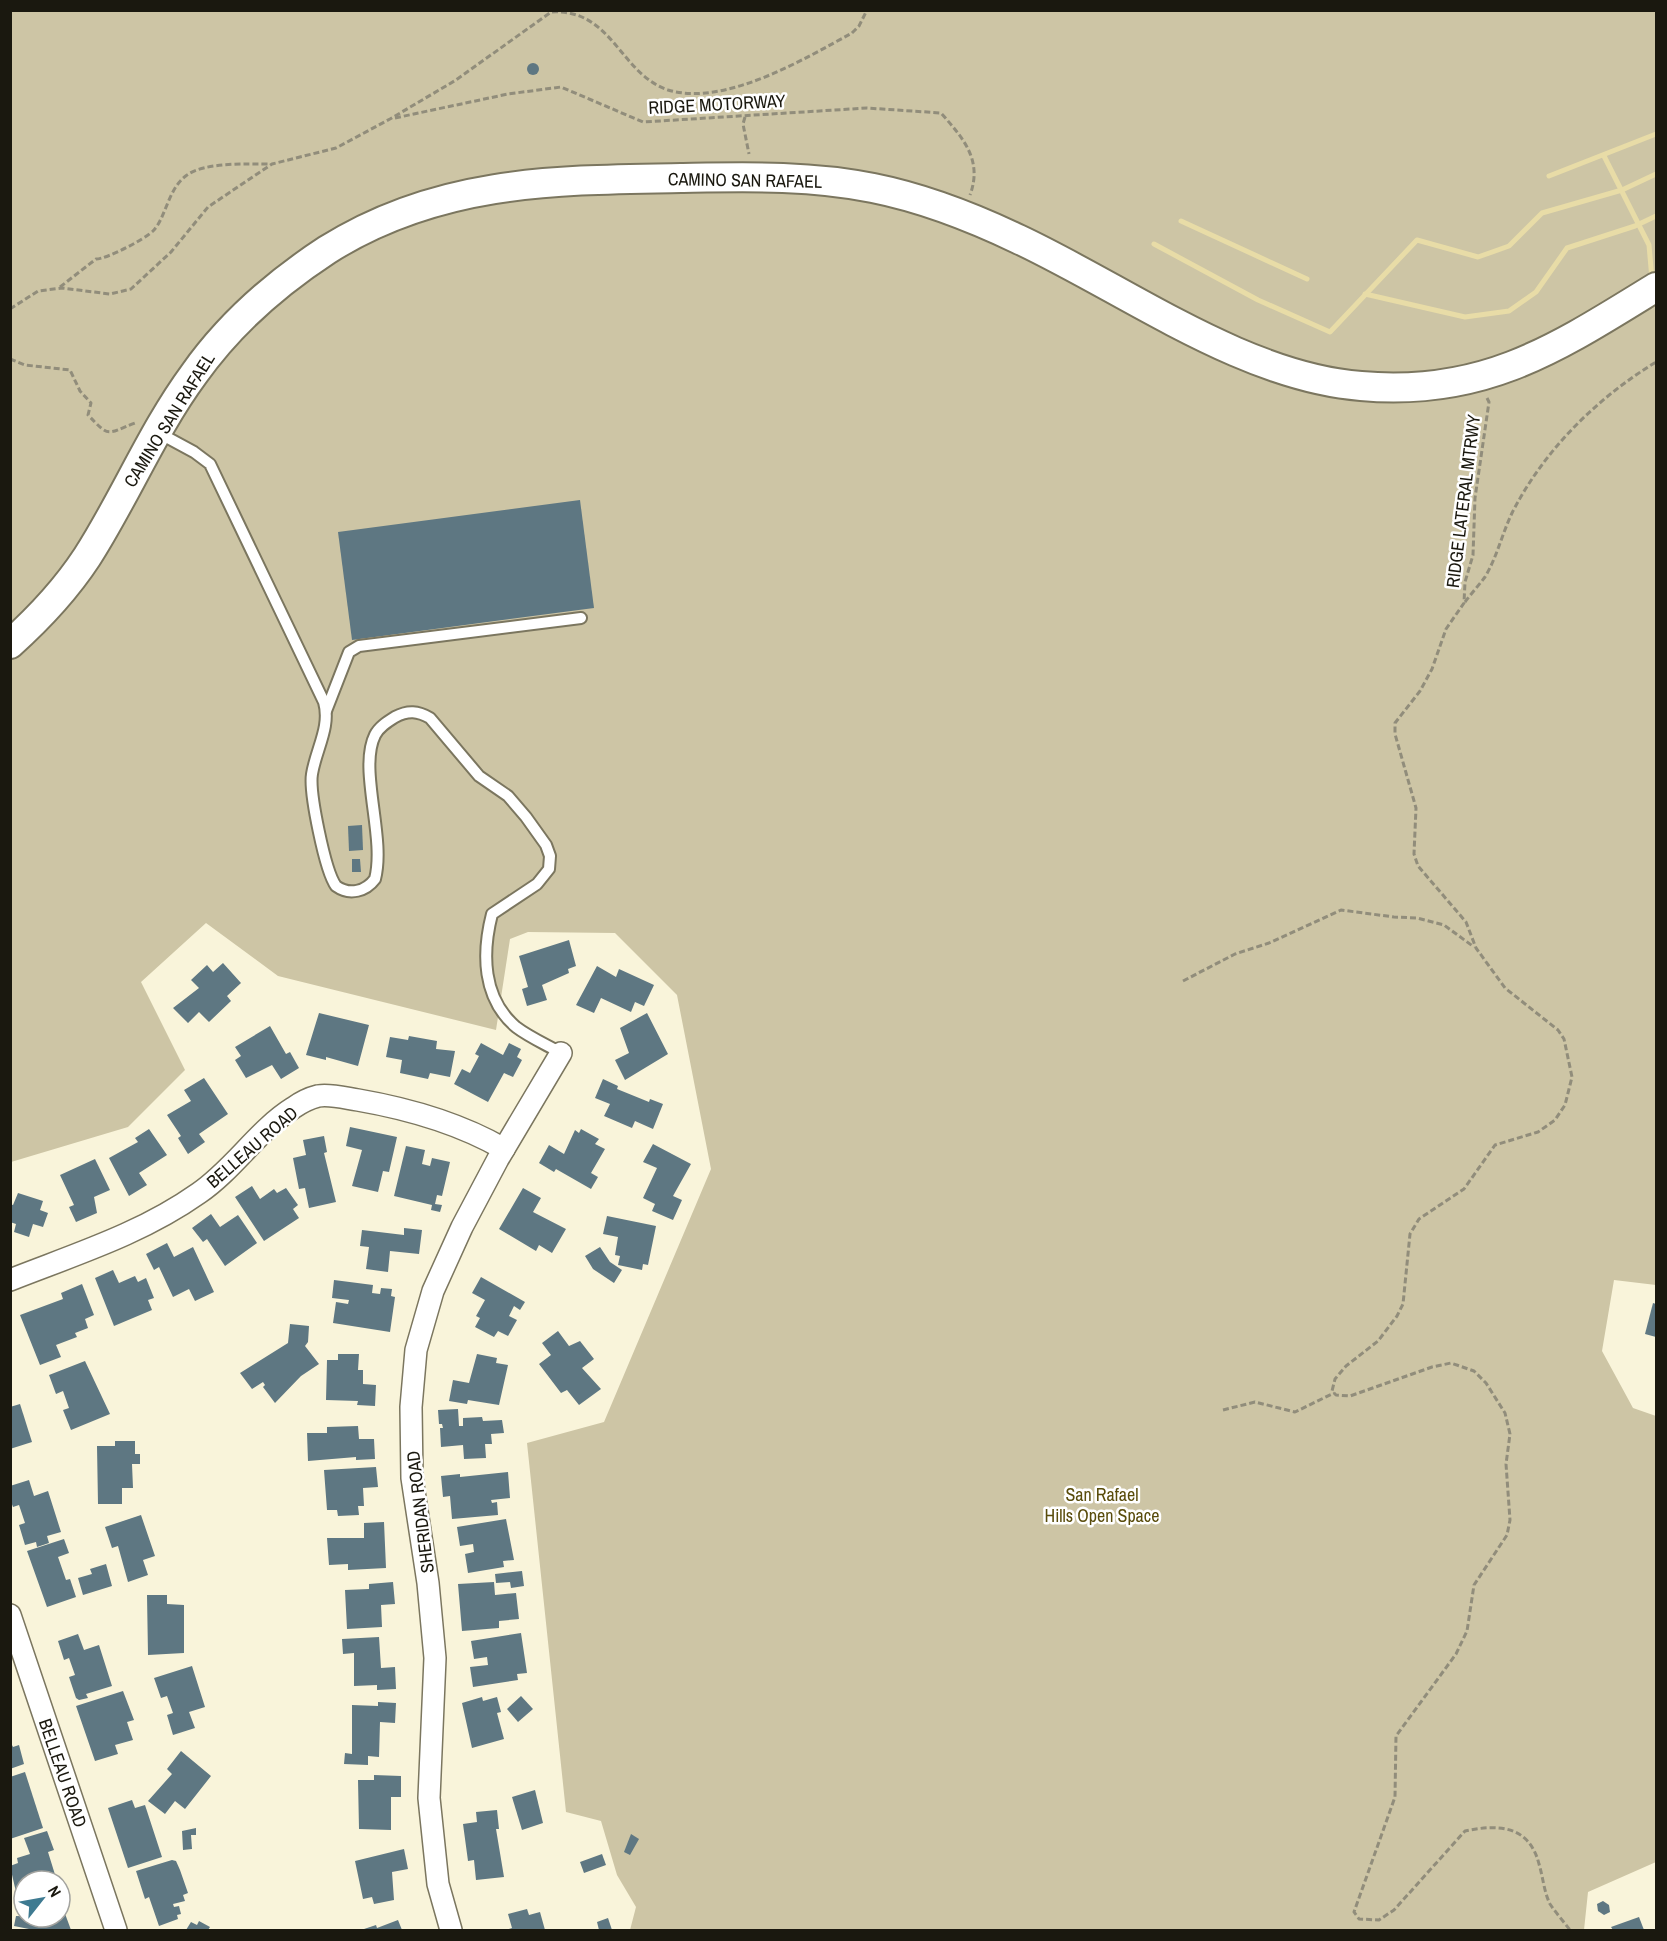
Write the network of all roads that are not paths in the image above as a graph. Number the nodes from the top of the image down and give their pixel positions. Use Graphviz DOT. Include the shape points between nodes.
graph roads {
  1 [pos="1656,287"];
  2 [pos="157,432"];
  3 [pos="581,618"];
  4 [pos="10,644"];
  5 [pos="326,711"];
  6 [pos="561,1053"];
  7 [pos="504,1149"];
  8 [pos="10,1280"];
  9 [pos="10,1616"];
  10 [pos="116,1930"];
  11 [pos="451,1930"];
  1 -- 2 [label="street, CAMINO SAN RAFAEL" via="1554,350 1478,377 1440,384 1364,387 1325,382 1243,356 1022,241 963,214 912,198 838,181 747,177 533,182 418,206 333,246 263,296 210,353"];
  2 -- 4 [label="street, CAMINO SAN RAFAEL" via="84,561 52,603"];
  2 -- 5 [label="lane" via="210,464"];
  3 -- 5 [label="lane" via="359,646 349,652"];
  5 -- 6 [label="lane" via="326,725 311,777 326,857 333,882 340,889 362,890 375,879 378,854 370,751 379,728 407,712 420,712 430,718 479,776 508,796 546,845 549,869 537,884 492,914 486,937 486,973 490,992 516,1026"];
  6 -- 7 [label="street, SHERIDAN ROAD"];
  7 -- 8 [label="street, BELLEAU ROAD" via="446,1121 375,1103 316,1097 285,1114 201,1192 166,1214 116,1240"];
  7 -- 11 [label="street, SHERIDAN ROAD" via="462,1227 434,1291 416,1350 411,1407 412,1479 435,1658 429,1798 438,1884"];
  9 -- 10 [label="street, BELLEAU ROAD"];
}
